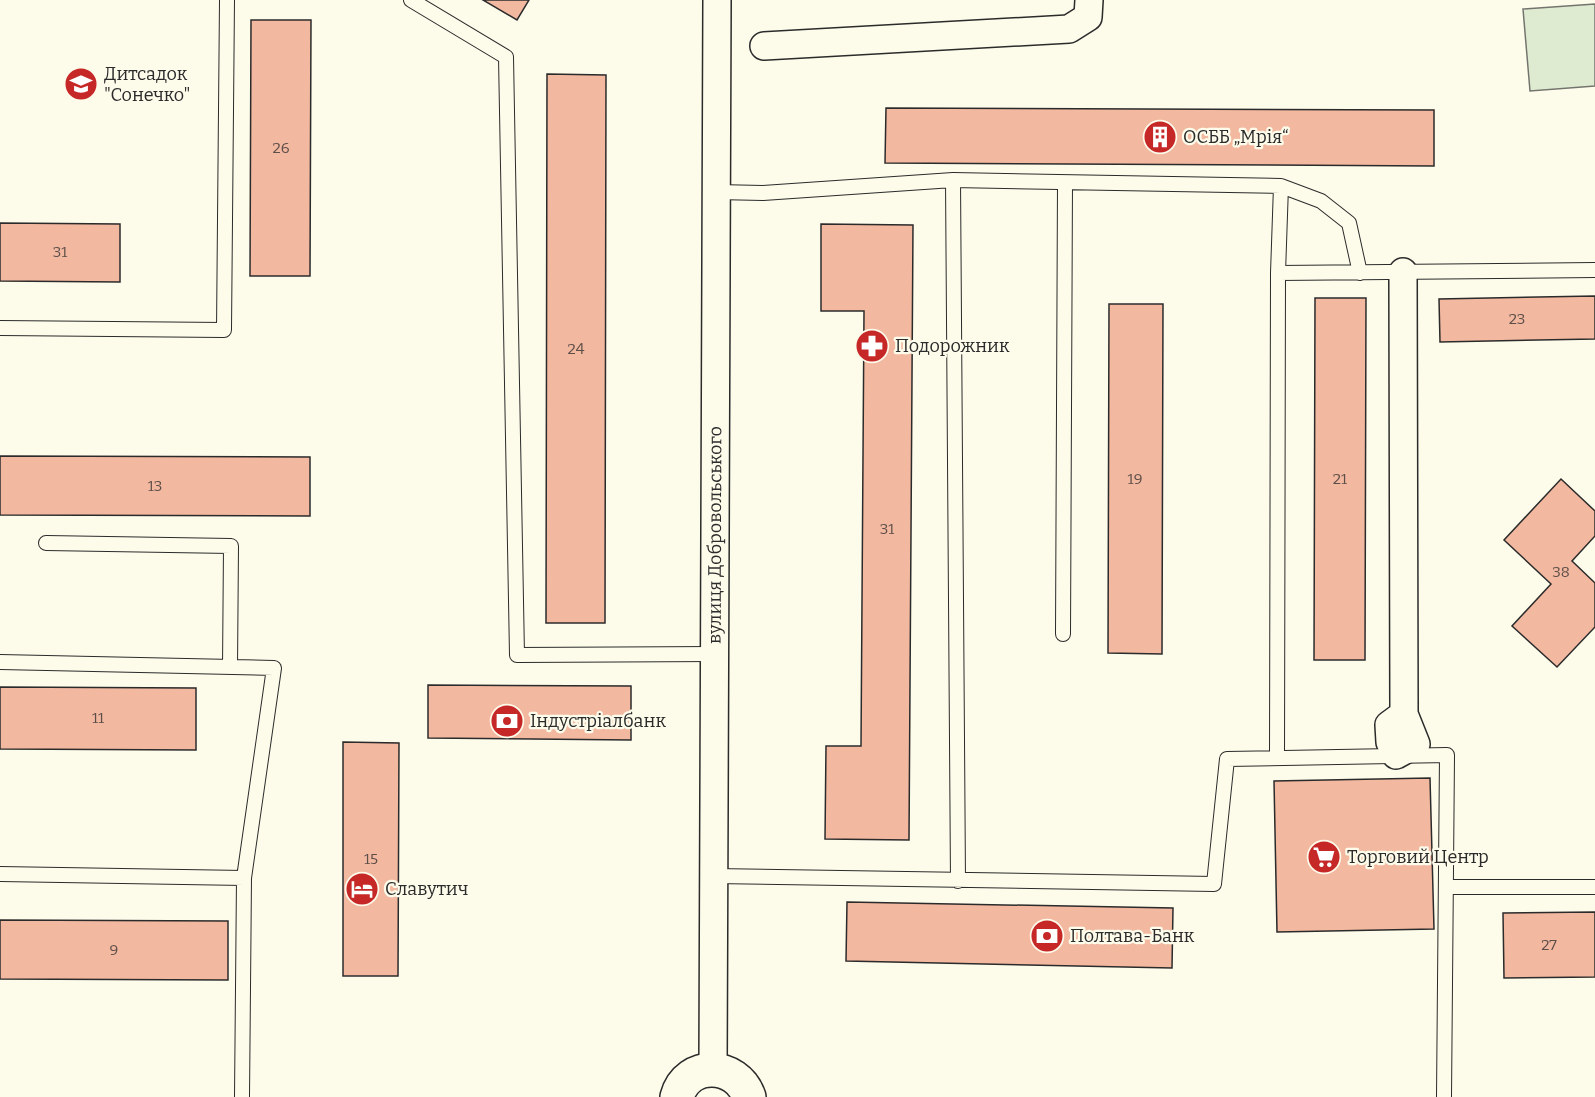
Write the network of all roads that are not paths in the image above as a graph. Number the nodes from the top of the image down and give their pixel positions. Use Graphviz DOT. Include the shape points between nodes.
graph roads {
  1 [pos="227,0"];
  2 [pos="411,0"];
  3 [pos="717,0"];
  4 [pos="1089,0"];
  5 [pos="764,46"];
  6 [pos="952,180"];
  7 [pos="1065,183"];
  8 [pos="1281,186"];
  9 [pos="716,192"];
  10 [pos="1595,270"];
  11 [pos="1403,272"];
  12 [pos="1278,273"];
  13 [pos="1360,273"];
  14 [pos="0,328"];
  15 [pos="46,543"];
  16 [pos="1063,634"];
  17 [pos="715,654"];
  18 [pos="0,662"];
  19 [pos="230,666"];
  20 [pos="1396,755"];
  21 [pos="1277,757"];
  22 [pos="0,874"];
  23 [pos="714,876"];
  24 [pos="244,878"];
  25 [pos="958,881"];
  26 [pos="1446,887"];
  27 [pos="1595,887"];
  28 [pos="713,1068"];
  29 [pos="242,1097"];
  30 [pos="677,1097"];
  31 [pos="749,1097"];
  32 [pos="1444,1097"];
  1 -- 14 [label="lane" via="224,330"];
  2 -- 17 [label="lane" via="506,57 517,655"];
  3 -- 9 [label="street, вулиця Добровольського"];
  4 -- 5 [label="street" via="1088,17 1069,29"];
  6 -- 7 [label="lane"];
  6 -- 9 [label="lane" via="762,193"];
  6 -- 25 [label="lane"];
  7 -- 8 [label="lane"];
  7 -- 16 [label="lane"];
  8 -- 12 [label="lane"];
  8 -- 13 [label="lane" via="1321,201 1350,223"];
  9 -- 17 [label="street, вулиця Добровольського"];
  10 -- 11 [label="lane"];
  11 -- 13 [label="lane"];
  11 -- 20 [label="street" via="1404,714 1389,725"];
  12 -- 13 [label="lane"];
  12 -- 21 [label="lane"];
  15 -- 19 [label="lane" via="231,546"];
  17 -- 23 [label="street, вулиця Добровольського"];
  18 -- 19 [label="lane"];
  19 -- 24 [label="lane" via="274,668"];
  20 -- 21 [label="lane"];
  20 -- 26 [label="lane" via="1447,754"];
  21 -- 25 [label="lane" via="1227,759 1214,884"];
  22 -- 24 [label="lane"];
  23 -- 25 [label="lane"];
  23 -- 28 [label="street, вулиця Добровольського"];
  24 -- 29 [label="lane"];
  26 -- 27 [label="lane"];
  26 -- 32 [label="lane"];
  28 -- 30 [label="main road" via="692,1075"];
  28 -- 31 [label="main road" via="735,1077"];
}
